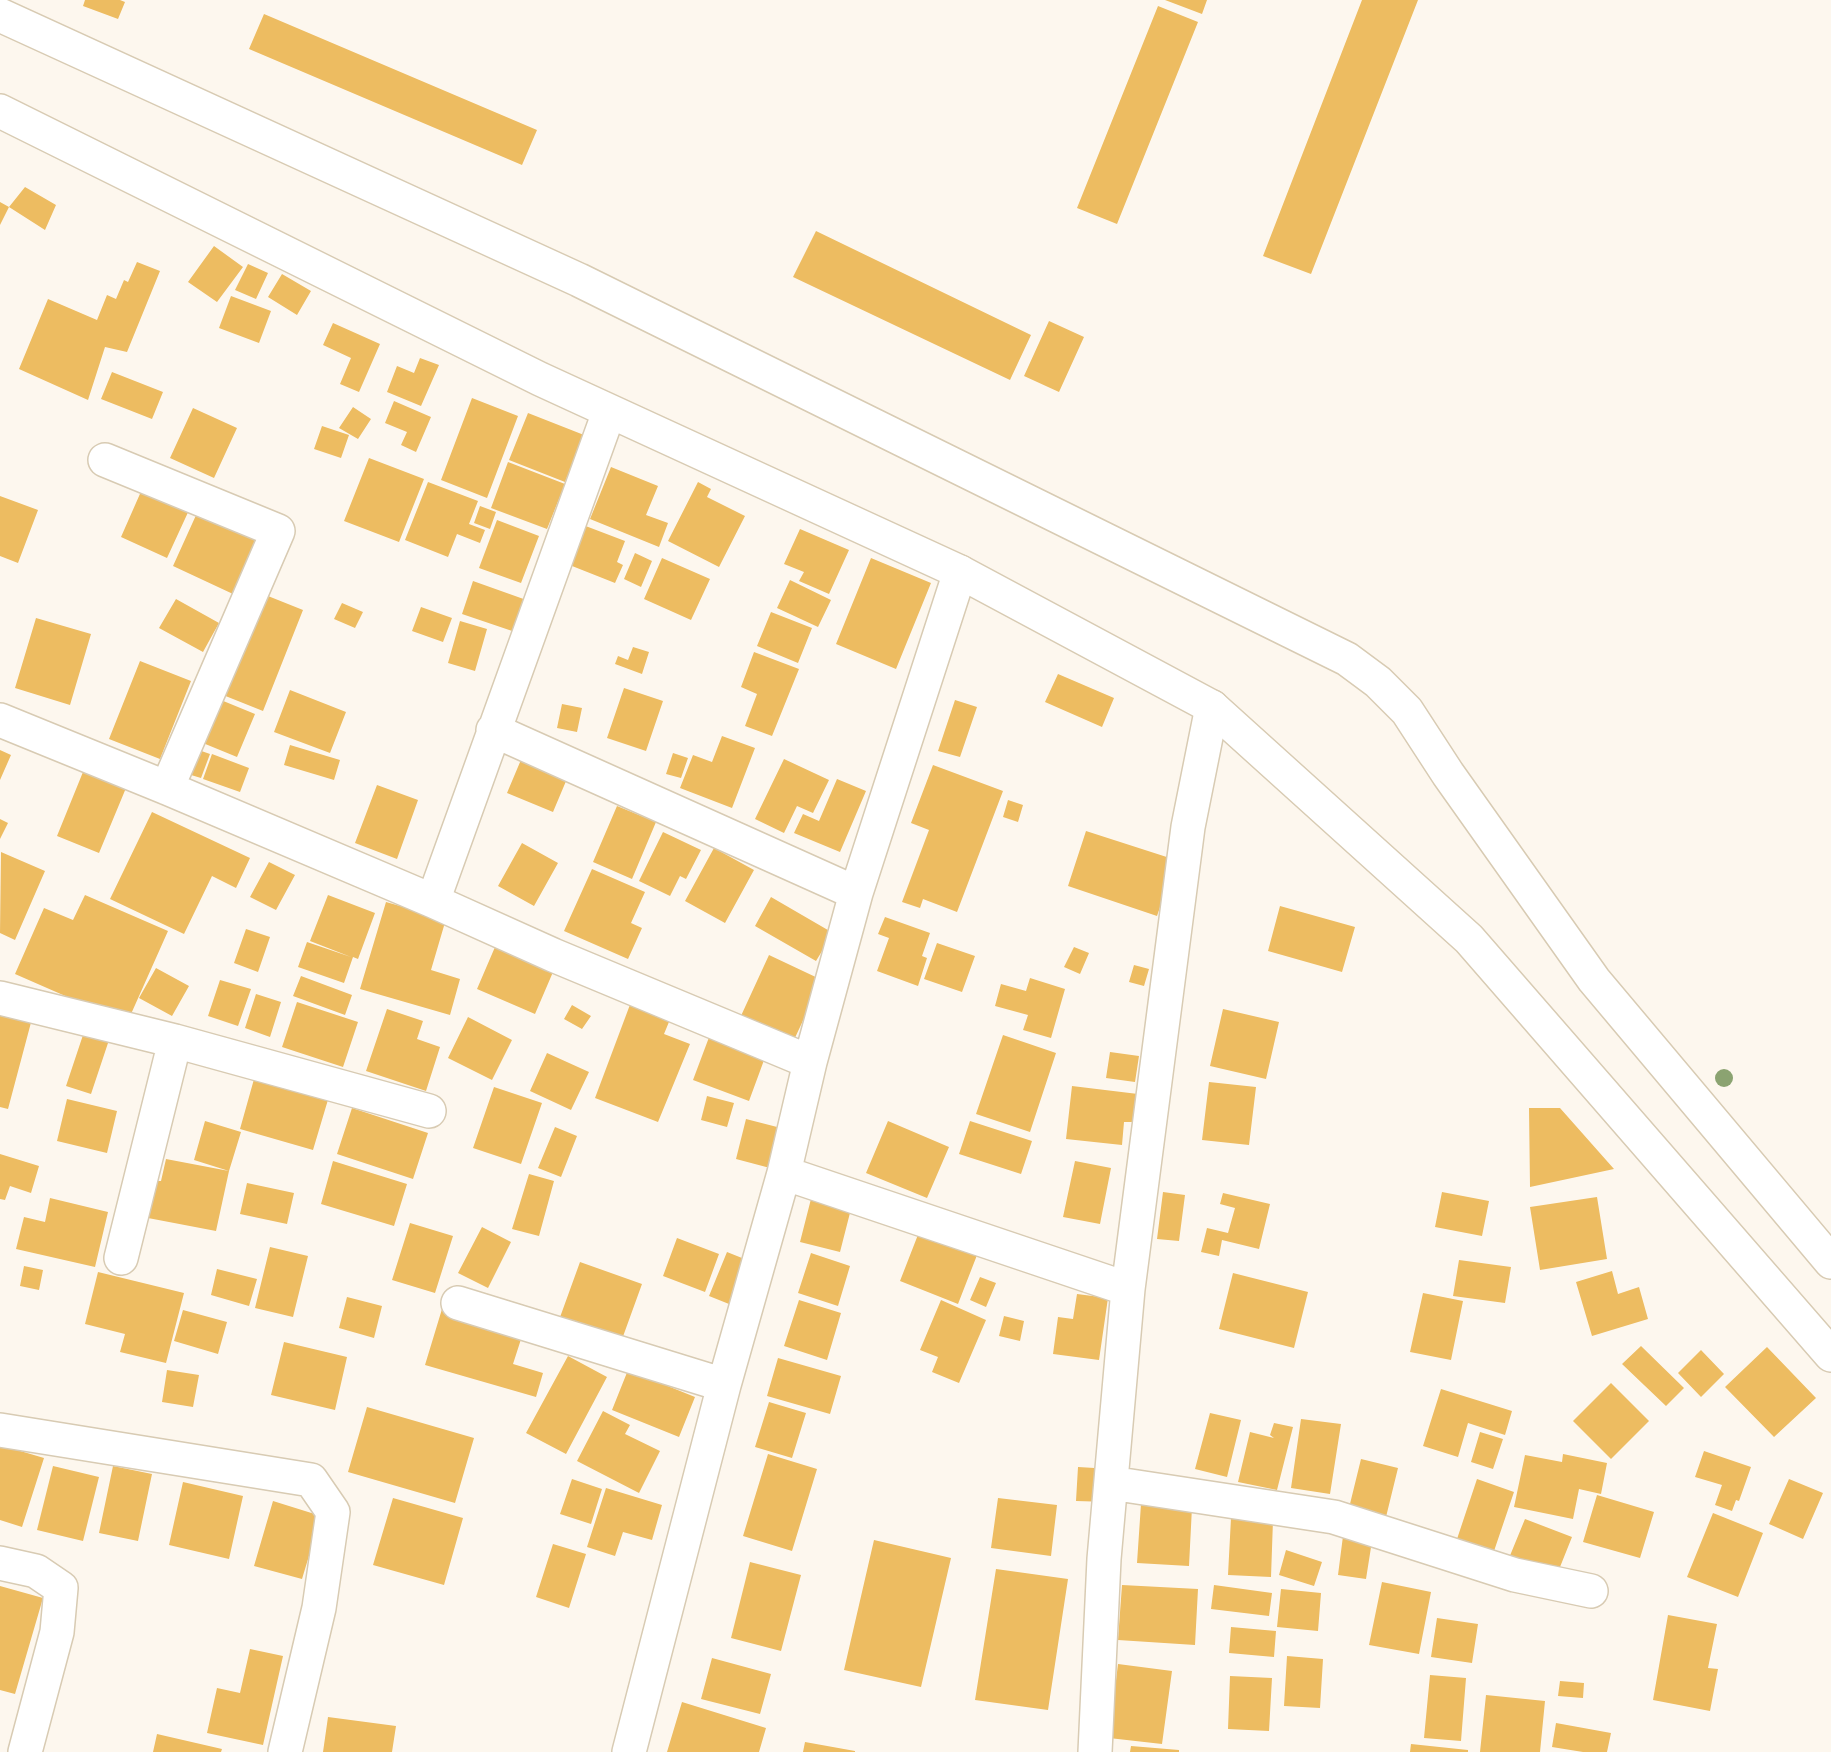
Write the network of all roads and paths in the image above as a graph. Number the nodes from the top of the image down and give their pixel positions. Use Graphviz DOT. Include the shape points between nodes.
graph roads {
  1 [pos="0,15"];
  2 [pos="0,111"];
  3 [pos="609,412"];
  4 [pos="105,460"];
  5 [pos="960,572"];
  6 [pos="1212,707"];
  7 [pos="0,720"];
  8 [pos="493,730"];
  9 [pos="167,788"];
  10 [pos="856,893"];
  11 [pos="432,901"];
  12 [pos="0,998"];
  13 [pos="175,1041"];
  14 [pos="810,1062"];
  15 [pos="429,1111"];
  16 [pos="784,1173"];
  17 [pos="121,1258"];
  18 [pos="1831,1263"];
  19 [pos="1128,1289"];
  20 [pos="458,1303"];
  21 [pos="1831,1355"];
  22 [pos="724,1385"];
  23 [pos="0,1430"];
  24 [pos="1111,1483"];
  25 [pos="0,1563"];
  26 [pos="1591,1592"];
  27 [pos="25,1752"];
  28 [pos="285,1752"];
  29 [pos="628,1752"];
  30 [pos="1095,1752"];
  1 -- 18 [label="street" via="579,280 1347,659 1407,711 1594,980"];
  2 -- 3 [label="street"];
  3 -- 5 [label="street"];
  3 -- 8 [label="street"];
  4 -- 9 [label="street" via="278,531"];
  5 -- 6 [label="street"];
  5 -- 10 [label="street"];
  6 -- 19 [label="street" via="1188,827"];
  6 -- 21 [label="street" via="1469,939"];
  7 -- 9 [label="street"];
  8 -- 10 [label="street"];
  8 -- 11 [label="street"];
  9 -- 11 [label="street"];
  10 -- 14 [label="street"];
  11 -- 14 [label="street" via="552,956"];
  12 -- 13 [label="street"];
  13 -- 15 [label="street"];
  13 -- 17 [label="street"];
  14 -- 16 [label="street"];
  16 -- 19 [label="street"];
  16 -- 22 [label="street"];
  19 -- 24 [label="street"];
  20 -- 22 [label="street"];
  22 -- 29 [label="street"];
  23 -- 28 [label="street" via="311,1480 333,1512 319,1608"];
  24 -- 26 [label="street" via="1334,1517 1515,1575"];
  24 -- 30 [label="street"];
  25 -- 27 [label="street" via="36,1571 61,1588 57,1632"];
}
